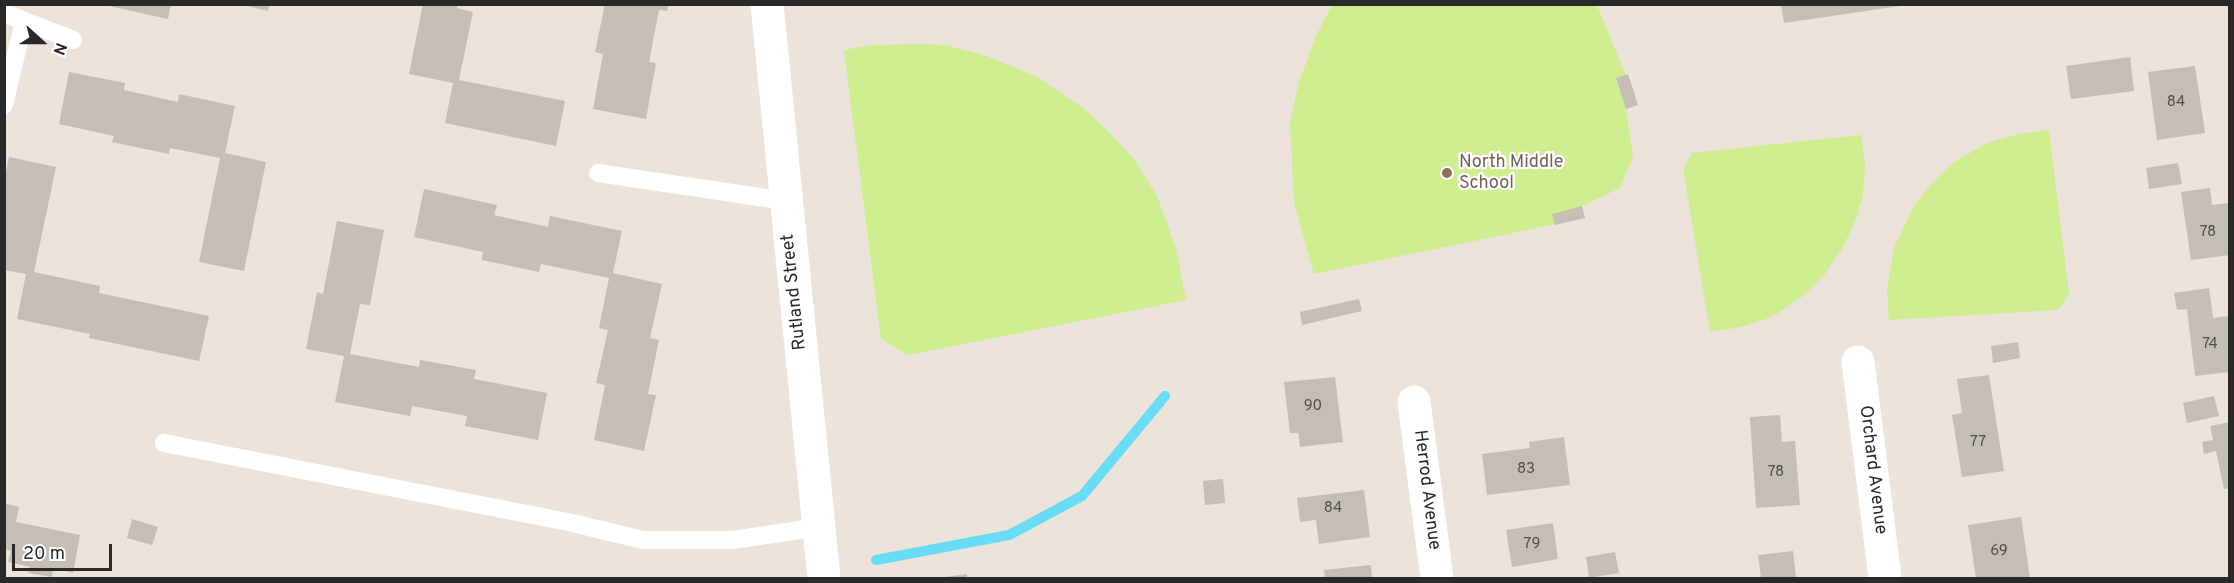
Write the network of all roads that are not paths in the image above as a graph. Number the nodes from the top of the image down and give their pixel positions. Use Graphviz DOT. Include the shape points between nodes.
graph roads {
  1 [pos="766,4"];
  2 [pos="4,14"];
  3 [pos="24,21"];
  4 [pos="73,40"];
  5 [pos="4,105"];
  6 [pos="598,173"];
  7 [pos="786,201"];
  8 [pos="1858,363"];
  9 [pos="1414,402"];
  10 [pos="164,443"];
  11 [pos="819,527"];
  12 [pos="824,579"];
  13 [pos="1437,579"];
  14 [pos="1885,579"];
  1 -- 7 [label="street, Rutland Street"];
  2 -- 3 [label="lane"];
  3 -- 4 [label="lane"];
  3 -- 5 [label="lane"];
  6 -- 7 [label="lane"];
  7 -- 11 [label="street, Rutland Street"];
  8 -- 14 [label="street, Orchard Avenue"];
  9 -- 13 [label="street, Herrod Avenue"];
  10 -- 11 [label="lane" via="643,540 734,540"];
  11 -- 12 [label="street, Rutland Street"];
}
